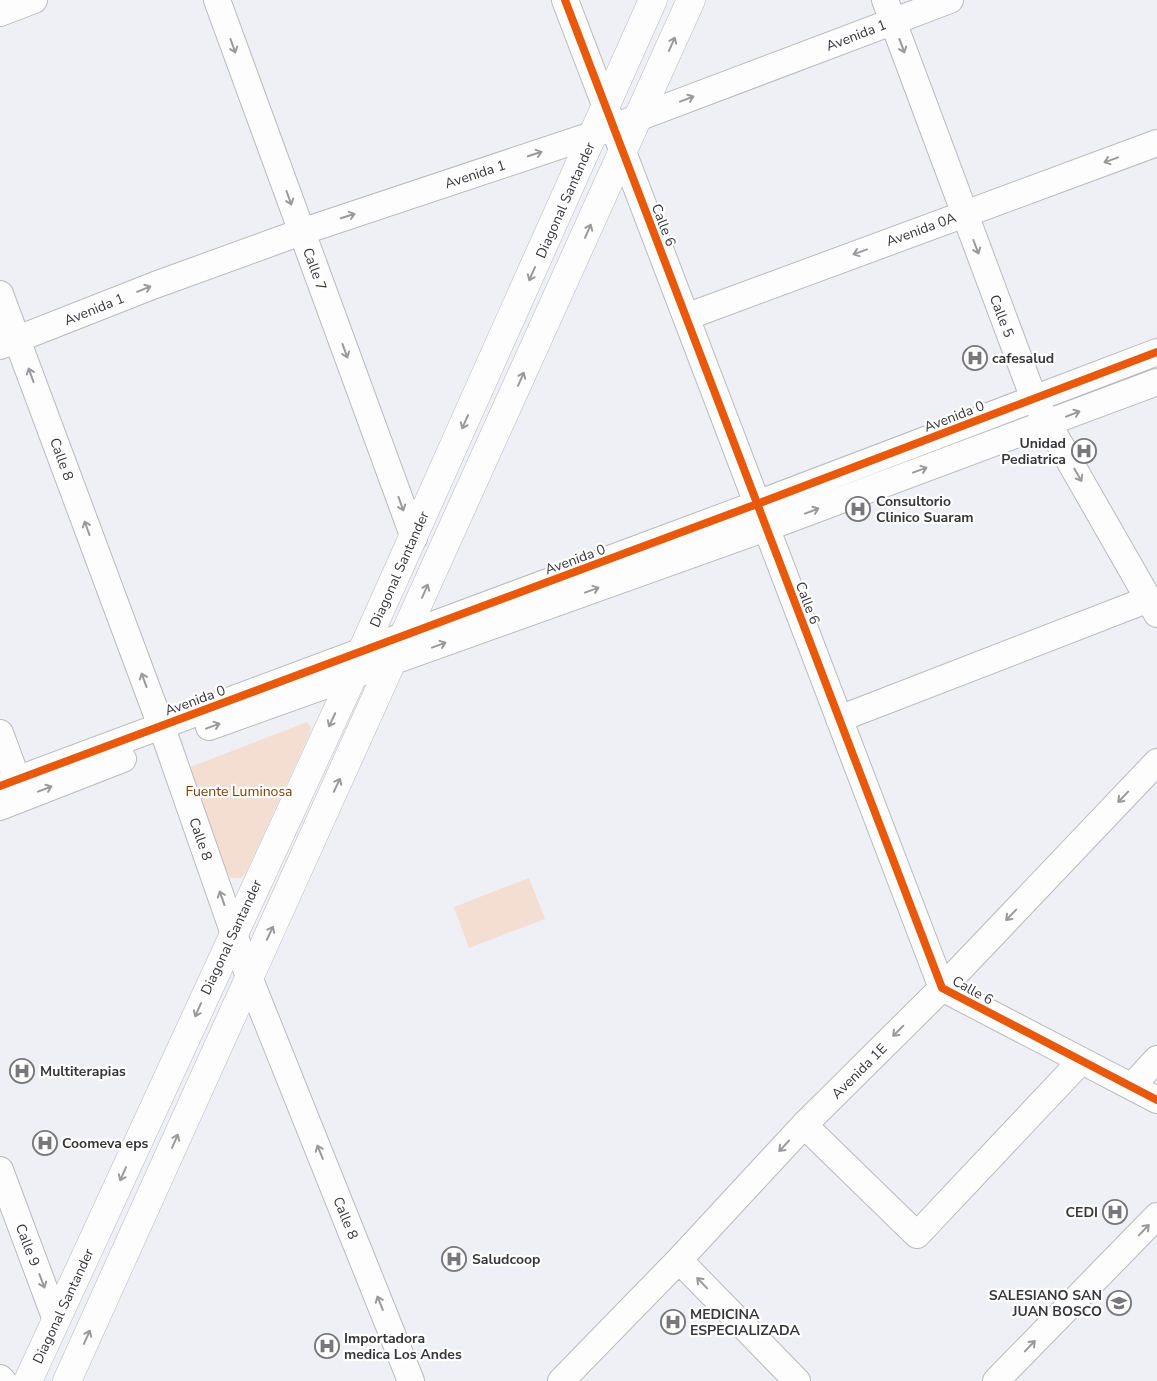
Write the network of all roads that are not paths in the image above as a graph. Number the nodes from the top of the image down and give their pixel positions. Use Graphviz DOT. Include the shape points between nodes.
graph roads {
  1 [pos="34,0"];
  2 [pos="217,0"];
  3 [pos="565,0"];
  4 [pos="653,0"];
  5 [pos="692,0"];
  6 [pos="950,0"];
  7 [pos="889,11"];
  8 [pos="0,13"];
  9 [pos="641,116"];
  10 [pos="604,122"];
  11 [pos="1157,143"];
  12 [pos="623,152"];
  13 [pos="964,214"];
  14 [pos="301,232"];
  15 [pos="0,294"];
  16 [pos="686,317"];
  17 [pos="9,343"];
  18 [pos="1157,352"];
  19 [pos="1157,382"];
  20 [pos="1034,399"];
  21 [pos="1048,424"];
  22 [pos="757,504"];
  23 [pos="766,528"];
  24 [pos="414,538"];
  25 [pos="1153,607"];
  26 [pos="405,635"];
  27 [pos="394,662"];
  28 [pos="358,663"];
  29 [pos="839,719"];
  30 [pos="0,733"];
  31 [pos="164,734"];
  32 [pos="1157,762"];
  33 [pos="8,783"];
  34 [pos="0,806"];
  35 [pos="233,932"];
  36 [pos="249,977"];
  37 [pos="942,988"];
  38 [pos="1157,1059"];
  39 [pos="1081,1061"];
  40 [pos="1132,1086"];
  41 [pos="1157,1100"];
  42 [pos="804,1125"];
  43 [pos="0,1170"];
  44 [pos="1157,1216"];
  45 [pos="679,1260"];
  46 [pos="56,1320"];
  47 [pos="0,1378"];
  48 [pos="3,1381"];
  49 [pos="28,1381"];
  50 [pos="67,1381"];
  51 [pos="411,1381"];
  52 [pos="561,1381"];
  53 [pos="797,1381"];
  54 [pos="996,1381"];
  1 -- 8 [label="street"];
  2 -- 14 [label="street, Calle 7, one-way"];
  3 -- 10 [label="street, Calle 6"];
  4 -- 10 [label="main road, Diagonal Santander"];
  9 -- 5 [label="main road, one-way"];
  6 -- 7 [label="street, Avenida 1"];
  9 -- 7 [label="street, Avenida 1, one-way"];
  7 -- 13 [label="street, Calle 5, one-way"];
  9 -- 10 [label="street, Avenida 1"];
  9 -- 12 [label="main road"];
  10 -- 12 [label="street, Calle 6"];
  14 -- 10 [label="street, Avenida 1, one-way"];
  10 -- 24 [label="main road, Diagonal Santander, one-way"];
  11 -- 13 [label="street, Avenida 0A, one-way"];
  12 -- 16 [label="street, Calle 6"];
  26 -- 12 [label="main road, one-way"];
  13 -- 16 [label="street, Avenida 0A, one-way"];
  13 -- 20 [label="street, Calle 5, one-way"];
  17 -- 14 [label="street, Avenida 1, one-way"];
  14 -- 24 [label="street, Calle 7, one-way"];
  15 -- 17 [label="street, Calle 8"];
  16 -- 22 [label="street, Calle 6"];
  31 -- 17 [label="street, Calle 8, one-way"];
  18 -- 20 [label="street, Avenida 0"];
  21 -- 19 [label="street, Avenida 0, one-way"];
  20 -- 21 [label="street, Calle 5"];
  20 -- 22 [label="street, Avenida 0"];
  23 -- 21 [label="street, Avenida 0, one-way"];
  21 -- 25 [label="street, Calle 5, one-way"];
  22 -- 23 [label="street, Calle 6"];
  22 -- 26 [label="street, Avenida 0"];
  27 -- 23 [label="street, Avenida 0, one-way"];
  23 -- 29 [label="street, Calle 6"];
  24 -- 28 [label="main road, Diagonal Santander"];
  25 -- 29 [label="street"];
  26 -- 27 [label="main road"];
  26 -- 28 [label="street, Avenida 0"];
  27 -- 28 [label="street, Avenida 0"];
  36 -- 27 [label="main road, one-way"];
  28 -- 31 [label="street, Avenida 0"];
  28 -- 35 [label="main road, Diagonal Santander, one-way"];
  29 -- 37 [label="street, Calle 6"];
  30 -- 33 [label="street"];
  31 -- 33 [label="street, Avenida 0"];
  34 -- 31 [label="street, Avenida 0, one-way"];
  35 -- 31 [label="street, Calle 8, one-way"];
  32 -- 37 [label="street, Avenida 1E, one-way"];
  35 -- 36 [label="street, Calle 8"];
  35 -- 46 [label="main road, Diagonal Santander, one-way"];
  50 -- 36 [label="main road, one-way"];
  51 -- 36 [label="street, Calle 8, one-way"];
  37 -- 39 [label="street, Calle 6"];
  37 -- 42 [label="street, Avenida 1E, one-way"];
  38 -- 40 [label="street"];
  39 -- 40 [label="street, Calle 6"];
  39 -- 42 [label="street" via="917,1235"];
  40 -- 41 [label="street, Calle 6"];
  42 -- 45 [label="street, Avenida 1E, one-way"];
  43 -- 46 [label="street, Calle 9, one-way"];
  54 -- 44 [label="street, one-way"];
  45 -- 52 [label="street, Avenida 1E"];
  53 -- 45 [label="street, one-way"];
  46 -- 49 [label="main road, Diagonal Santander"];
  47 -- 48 [label="street"];
}
